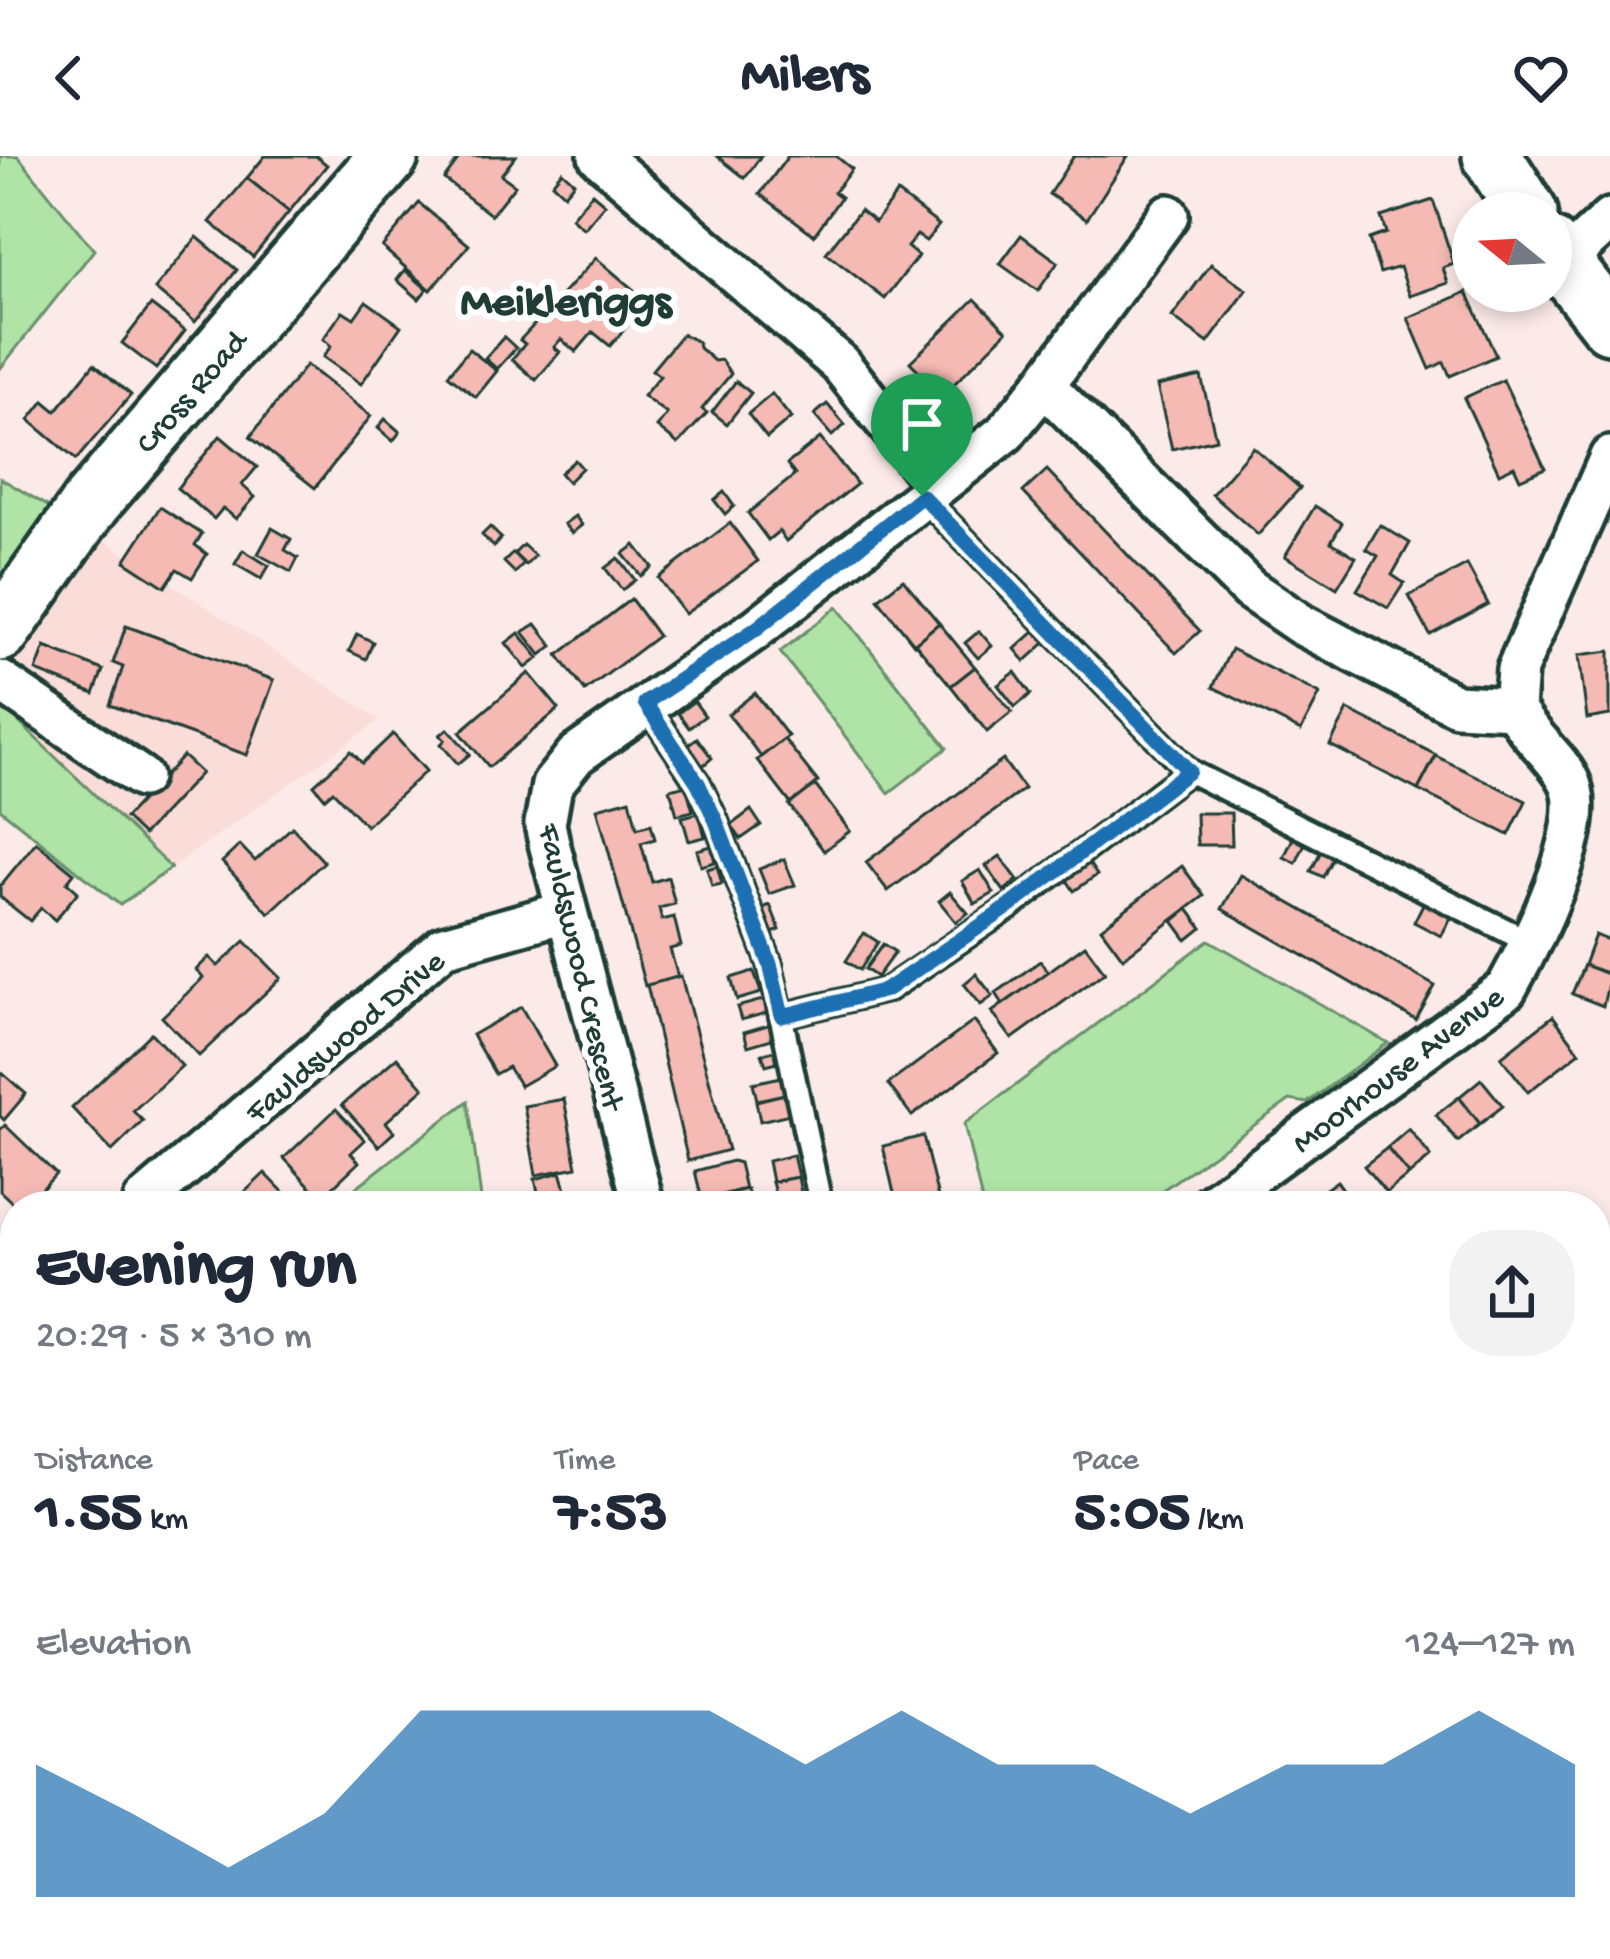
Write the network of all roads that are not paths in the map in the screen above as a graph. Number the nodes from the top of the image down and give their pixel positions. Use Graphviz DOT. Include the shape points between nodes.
graph roads {
  1 [pos="389,156"];
  2 [pos="599,156"];
  3 [pos="1492,156"];
  4 [pos="1515,192"];
  5 [pos="1168,214"];
  6 [pos="1610,219"];
  7 [pos="1572,245"];
  8 [pos="1572,276"];
  9 [pos="1610,324"];
  10 [pos="1045,385"];
  11 [pos="1610,457"];
  12 [pos="929,490"];
  13 [pos="0,632"];
  14 [pos="0,681"];
  15 [pos="645,703"];
  16 [pos="1514,708"];
  17 [pos="1189,771"];
  18 [pos="141,777"];
  19 [pos="566,913"];
  20 [pos="1531,943"];
  21 [pos="782,1016"];
  22 [pos="156,1191"];
  23 [pos="640,1191"];
  24 [pos="818,1191"];
  25 [pos="1230,1191"];
  1 -- 13 [label="street, Cross Road" via="89,504"];
  2 -- 12 [label="street" via="840,364"];
  3 -- 4 [label="street"];
  5 -- 10 [label="street, Fauldswood Crescent"];
  6 -- 7 [label="street"];
  8 -- 9 [label="street"];
  10 -- 12 [label="street, Fauldswood Crescent" via="1005,433"];
  10 -- 16 [label="street" via="1249,589 1456,705"];
  11 -- 16 [label="street" via="1516,669"];
  12 -- 15 [label="street, Fauldswood Crescent" via="756,629"];
  12 -- 17 [label="lane"];
  14 -- 18 [label="street"];
  15 -- 19 [label="street, Fauldswood Crescent" via="576,755 552,785 545,824"];
  15 -- 21 [label="lane" via="716,821"];
  16 -- 20 [label="street, Moorhouse Avenue" via="1571,784 1574,824"];
  17 -- 20 [label="lane"];
  17 -- 21 [label="lane" via="886,990"];
  19 -- 22 [label="street, Fauldswood Drive" via="444,946"];
  19 -- 23 [label="street, Fauldswood Crescent"];
  20 -- 25 [label="street, Moorhouse Avenue" via="1506,989"];
  21 -- 24 [label="lane"];
}
